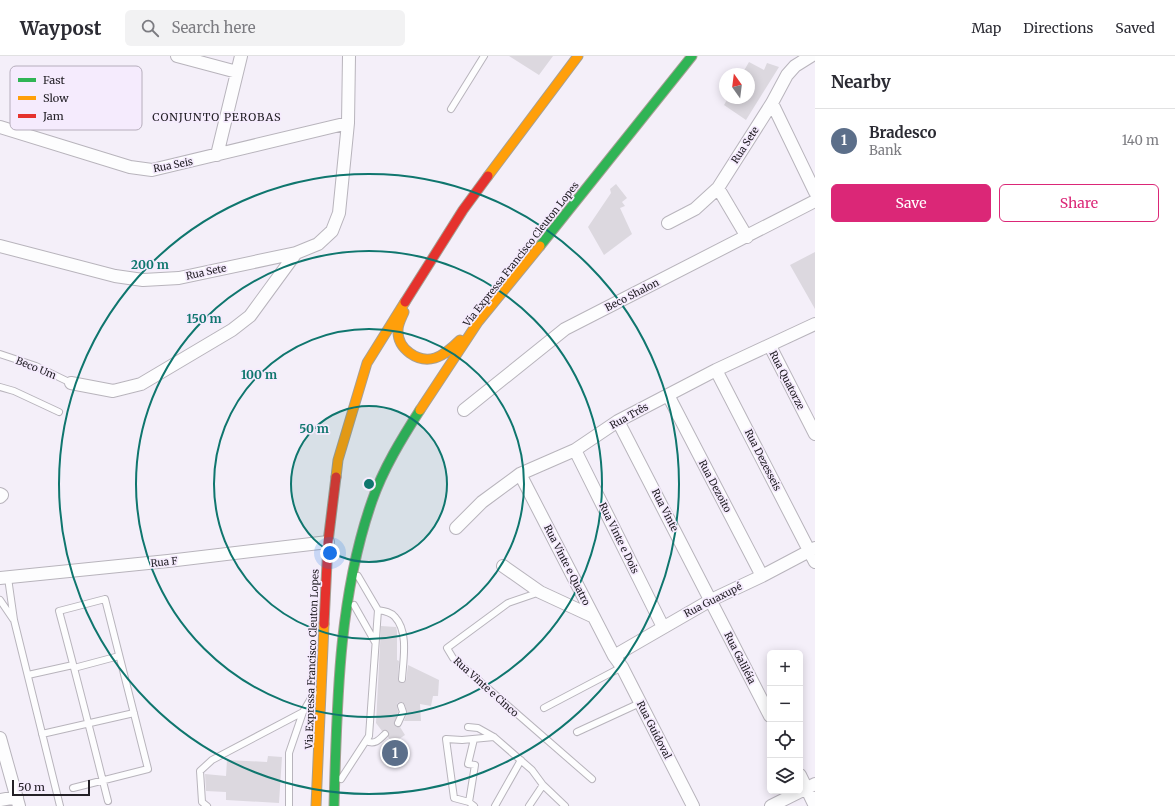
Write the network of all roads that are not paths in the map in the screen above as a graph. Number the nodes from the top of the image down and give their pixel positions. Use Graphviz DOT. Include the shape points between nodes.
graph roads {
  1 [pos="177,56"];
  2 [pos="241,56"];
  3 [pos="349,56"];
  4 [pos="484,56"];
  5 [pos="578,56"];
  6 [pos="692,56"];
  7 [pos="811,56"];
  8 [pos="236,72"];
  9 [pos="772,103"];
  10 [pos="450,109"];
  11 [pos="348,123"];
  12 [pos="0,127"];
  13 [pos="217,155"];
  14 [pos="718,188"];
  15 [pos="815,192"];
  16 [pos="815,202"];
  17 [pos="668,223"];
  18 [pos="747,237"];
  19 [pos="0,246"];
  20 [pos="296,253"];
  21 [pos="408,298"];
  22 [pos="478,322"];
  23 [pos="815,324"];
  24 [pos="770,346"];
  25 [pos="0,354"];
  26 [pos="716,370"];
  27 [pos="71,383"];
  28 [pos="0,387"];
  29 [pos="668,395"];
  30 [pos="464,410"];
  31 [pos="59,412"];
  32 [pos="618,421"];
  33 [pos="815,434"];
  34 [pos="575,450"];
  35 [pos="520,474"];
  36 [pos="456,528"];
  37 [pos="328,542"];
  38 [pos="813,554"];
  39 [pos="503,566"];
  40 [pos="353,568"];
  41 [pos="762,576"];
  42 [pos="4,578"];
  43 [pos="540,592"];
  44 [pos="349,595"];
  45 [pos="0,600"];
  46 [pos="711,600"];
  47 [pos="378,610"];
  48 [pos="594,617"];
  49 [pos="14,620"];
  50 [pos="663,627"];
  51 [pos="375,642"];
  52 [pos="119,656"];
  53 [pos="614,656"];
  54 [pos="74,666"];
  55 [pos="622,667"];
  56 [pos="28,675"];
  57 [pos="402,679"];
  58 [pos="320,681"];
  59 [pos="640,703"];
  60 [pos="401,706"];
  61 [pos="544,708"];
  62 [pos="767,710"];
  63 [pos="303,712"];
  64 [pos="134,713"];
  65 [pos="88,723"];
  66 [pos="398,723"];
  67 [pos="468,727"];
  68 [pos="577,732"];
  69 [pos="42,734"];
  70 [pos="385,734"];
  71 [pos="494,737"];
  72 [pos="0,738"];
  73 [pos="474,739"];
  74 [pos="366,741"];
  75 [pos="521,760"];
  76 [pos="803,778"];
  77 [pos="592,779"];
  78 [pos="103,780"];
  79 [pos="543,786"];
  80 [pos="811,786"];
  81 [pos="336,787"];
  82 [pos="73,788"];
  83 [pos="0,800"];
  84 [pos="18,801"];
  85 [pos="108,801"];
  86 [pos="469,802"];
  87 [pos="60,806"];
  88 [pos="207,806"];
  89 [pos="289,806"];
  90 [pos="316,806"];
  91 [pos="334,806"];
  92 [pos="474,806"];
  93 [pos="496,806"];
  94 [pos="529,806"];
  95 [pos="565,806"];
  96 [pos="693,806"];
  97 [pos="771,806"];
  98 [pos="815,806"];
  1 -- 8 [label="street"];
  2 -- 8 [label="street"];
  3 -- 11 [label="street, Rua Sete"];
  4 -- 10 [label="lane"];
  5 -- 21 [label="highway, Via Expressa Francisco Cleuton Lopes" via="463,210"];
  6 -- 22 [label="highway, Via Expressa Francisco Cleuton Lopes"];
  7 -- 9 [label="street, Rua Sete" via="795,66"];
  8 -- 13 [label="street"];
  9 -- 14 [label="street, Rua Sete"];
  9 -- 15 [label="street"];
  11 -- 13 [label="street, Rua Seis"];
  11 -- 20 [label="street, Rua Sete" via="336,222 332,231 318,244"];
  12 -- 13 [label="street, Rua Seis" via="130,167 152,170"];
  14 -- 17 [label="street, Rua Sete" via="695,209"];
  14 -- 18 [label="street"];
  16 -- 18 [label="street, Beco Shalon"];
  18 -- 30 [label="street, Beco Shalon" via="565,329"];
  19 -- 20 [label="street, Rua Sete" via="115,276 143,280 178,278"];
  20 -- 27 [label="street" via="250,316 232,330 141,384 113,391"];
  21 -- 22 [label="highway" via="398,331 403,347 420,360 438,357 448,352"];
  21 -- 37 [label="highway, Via Expressa Francisco Cleuton Lopes" via="367,362 338,460"];
  22 -- 40 [label="highway, Via Expressa Francisco Cleuton Lopes" via="413,421 389,464 372,500"];
  23 -- 24 [label="street, Rua Três"];
  24 -- 26 [label="street, Rua Três"];
  24 -- 33 [label="street, Rua Quatorze"];
  25 -- 27 [label="lane, Beco Um" via="36,366"];
  26 -- 29 [label="street, Rua Três"];
  26 -- 38 [label="street, Rua Dezesseis"];
  28 -- 31 [label="lane"];
  29 -- 32 [label="street, Rua Três"];
  29 -- 41 [label="street, Rua Dezoito"];
  32 -- 34 [label="street, Rua Três"];
  32 -- 46 [label="street, Rua Vinte"];
  34 -- 35 [label="street, Rua Três"];
  34 -- 50 [label="street, Rua Vinte e Dois"];
  35 -- 36 [label="street, Rua Três" via="482,502"];
  35 -- 48 [label="street, Rua Vinte e Quatro"];
  37 -- 42 [label="street, Rua F"];
  37 -- 58 [label="highway, Via Expressa Francisco Cleuton Lopes"];
  38 -- 41 [label="street, Rua Guaxupé"];
  39 -- 43 [label="street"];
  40 -- 44 [label="highway, Via Expressa Francisco Cleuton Lopes"];
  40 -- 47 [label="lane"];
  41 -- 46 [label="street, Rua Guaxupé"];
  42 -- 49 [label="lane"];
  43 -- 48 [label="street"];
  43 -- 77 [label="lane, Rua Vinte e Cinco" via="508,603 447,648 453,658"];
  44 -- 51 [label="lane"];
  44 -- 81 [label="highway, Via Expressa Francisco Cleuton Lopes" via="338,685"];
  45 -- 49 [label="lane"];
  46 -- 50 [label="street, Rua Guaxupé"];
  46 -- 62 [label="street, Rua Galiléia"];
  47 -- 51 [label="lane"];
  47 -- 57 [label="lane" via="396,618 401,629 404,644"];
  48 -- 53 [label="street, Rua Vinte e Quatro"];
  49 -- 56 [label="lane"];
  50 -- 53 [label="street, Rua Guaxupé"];
  51 -- 74 [label="lane" via="369,736"];
  52 -- 54 [label="lane"];
  52 -- 54 [label="lane" via="105,600 59,611"];
  52 -- 64 [label="lane"];
  53 -- 55 [label="street, Rua Guidoval"];
  54 -- 56 [label="lane"];
  54 -- 65 [label="lane"];
  55 -- 59 [label="street, Rua Guidoval"];
  55 -- 61 [label="lane"];
  56 -- 69 [label="lane"];
  58 -- 63 [label="lane"];
  58 -- 90 [label="highway, Via Expressa Francisco Cleuton Lopes"];
  59 -- 68 [label="lane"];
  59 -- 96 [label="street, Rua Guidoval"];
  60 -- 66 [label="lane" via="403,712"];
  63 -- 88 [label="lane" via="212,760 200,771 202,802"];
  63 -- 89 [label="lane" via="289,753"];
  64 -- 65 [label="lane"];
  64 -- 78 [label="lane" via="148,769"];
  65 -- 69 [label="lane"];
  65 -- 78 [label="lane"];
  67 -- 71 [label="lane" via="478,728"];
  69 -- 87 [label="lane"];
  70 -- 74 [label="lane" via="376,742"];
  71 -- 73 [label="lane"];
  71 -- 75 [label="lane"];
  72 -- 84 [label="street"];
  73 -- 86 [label="lane" via="468,764 475,765"];
  73 -- 86 [label="lane" via="446,739 454,798"];
  74 -- 81 [label="lane"];
  75 -- 79 [label="lane"];
  75 -- 93 [label="lane"];
  76 -- 80 [label="street"];
  78 -- 82 [label="lane"];
  78 -- 85 [label="lane"];
  79 -- 94 [label="lane"];
  79 -- 95 [label="lane"];
  80 -- 97 [label="street"];
  80 -- 98 [label="street"];
  81 -- 91 [label="highway, Via Expressa Francisco Cleuton Lopes"];
  83 -- 84 [label="street"];
  86 -- 92 [label="lane"];
}
